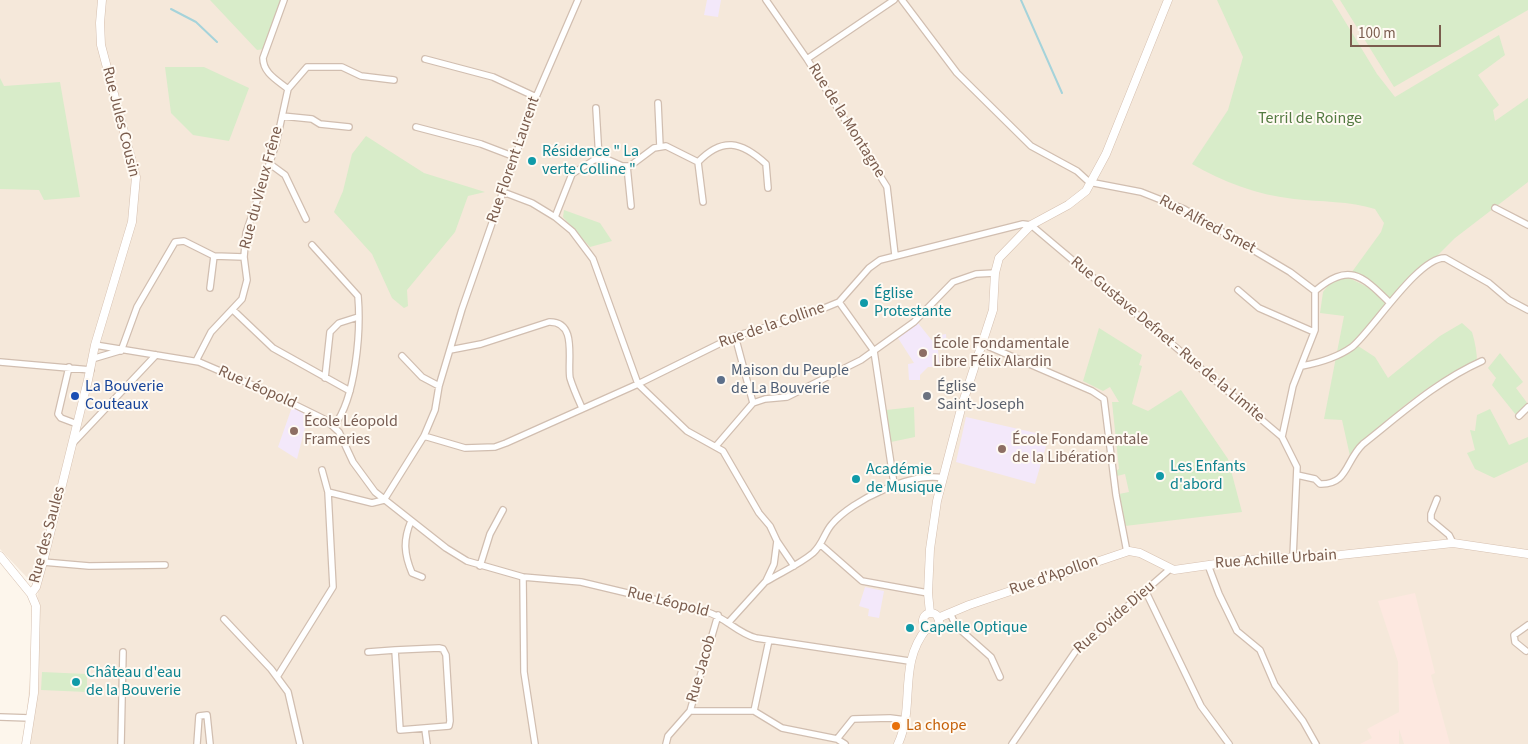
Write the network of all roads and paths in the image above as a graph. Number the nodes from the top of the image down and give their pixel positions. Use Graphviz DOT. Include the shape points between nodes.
graph roads {
  1 [pos="102,0"];
  2 [pos="284,0"];
  3 [pos="578,0"];
  4 [pos="766,0"];
  5 [pos="894,0"];
  6 [pos="902,0"];
  7 [pos="1168,0"];
  8 [pos="425,58"];
  9 [pos="807,59"];
  10 [pos="394,80"];
  11 [pos="288,89"];
  12 [pos="536,97"];
  13 [pos="658,103"];
  14 [pos="596,108"];
  15 [pos="282,116"];
  16 [pos="349,127"];
  17 [pos="416,127"];
  18 [pos="660,147"];
  19 [pos="515,157"];
  20 [pos="599,159"];
  21 [pos="698,162"];
  22 [pos="270,164"];
  23 [pos="627,166"];
  24 [pos="1089,182"];
  25 [pos="768,188"];
  26 [pos="503,192"];
  27 [pos="703,202"];
  28 [pos="631,206"];
  29 [pos="1496,208"];
  30 [pos="555,216"];
  31 [pos="306,219"];
  32 [pos="1525,223"];
  33 [pos="1031,225"];
  34 [pos="1528,231"];
  35 [pos="312,245"];
  36 [pos="896,255"];
  37 [pos="214,256"];
  38 [pos="244,258"];
  39 [pos="996,273"];
  40 [pos="210,288"];
  41 [pos="1238,290"];
  42 [pos="1314,291"];
  43 [pos="839,302"];
  44 [pos="1389,302"];
  45 [pos="233,310"];
  46 [pos="1528,310"];
  47 [pos="358,317"];
  48 [pos="1314,332"];
  49 [pos="735,336"];
  50 [pos="983,344"];
  51 [pos="95,345"];
  52 [pos="450,350"];
  53 [pos="120,351"];
  54 [pos="874,351"];
  55 [pos="156,355"];
  56 [pos="402,356"];
  57 [pos="92,359"];
  58 [pos="196,361"];
  59 [pos="1482,361"];
  60 [pos="0,362"];
  61 [pos="1302,366"];
  62 [pos="69,367"];
  63 [pos="91,370"];
  64 [pos="325,378"];
  65 [pos="638,384"];
  66 [pos="439,386"];
  67 [pos="350,391"];
  68 [pos="753,403"];
  69 [pos="1528,407"];
  70 [pos="582,408"];
  71 [pos="1519,416"];
  72 [pos="77,424"];
  73 [pos="334,426"];
  74 [pos="424,436"];
  75 [pos="1282,437"];
  76 [pos="72,444"];
  77 [pos="716,446"];
  78 [pos="322,470"];
  79 [pos="1297,475"];
  80 [pos="943,478"];
  81 [pos="894,484"];
  82 [pos="328,492"];
  83 [pos="384,500"];
  84 [pos="1437,500"];
  85 [pos="502,510"];
  86 [pos="411,521"];
  87 [pos="777,540"];
  88 [pos="1453,543"];
  89 [pos="821,545"];
  90 [pos="1127,552"];
  91 [pos="1528,554"];
  92 [pos="0,556"];
  93 [pos="1293,557"];
  94 [pos="43,562"];
  95 [pos="165,565"];
  96 [pos="1208,565"];
  97 [pos="480,566"];
  98 [pos="794,566"];
  99 [pos="1170,569"];
  100 [pos="422,577"];
  101 [pos="523,577"];
  102 [pos="766,582"];
  103 [pos="1146,592"];
  104 [pos="928,593"];
  105 [pos="31,594"];
  106 [pos="930,613"];
  107 [pos="950,613"];
  108 [pos="718,615"];
  109 [pos="938,618"];
  110 [pos="224,619"];
  111 [pos="728,622"];
  112 [pos="1528,625"];
  113 [pos="927,628"];
  114 [pos="769,640"];
  115 [pos="394,650"];
  116 [pos="1526,651"];
  117 [pos="123,652"];
  118 [pos="368,652"];
  119 [pos="910,661"];
  120 [pos="278,677"];
  121 [pos="1000,677"];
  122 [pos="754,711"];
  123 [pos="690,712"];
  124 [pos="0,717"];
  125 [pos="30,718"];
  126 [pos="906,720"];
  127 [pos="425,730"];
  128 [pos="837,739"];
  129 [pos="1016,743"];
  130 [pos="26,744"];
  131 [pos="121,744"];
  132 [pos="197,744"];
  133 [pos="210,744"];
  134 [pos="300,744"];
  135 [pos="427,744"];
  136 [pos="535,744"];
  137 [pos="666,744"];
  138 [pos="845,744"];
  139 [pos="898,744"];
  140 [pos="1229,744"];
  141 [pos="1316,744"];
  1 -- 51 [label="street, Rue Jules Cousin" via="101,45 136,177 132,222"];
  2 -- 11 [label="street" via="263,65 266,72"];
  3 -- 12 [label="street, Rue Florent Laurent"];
  4 -- 9 [label="street, Rue de la Montagne"];
  5 -- 9 [label="street"];
  6 -- 24 [label="street" via="957,73 1006,123 1032,146 1077,171"];
  7 -- 24 [label="street" via="1106,154"];
  8 -- 12 [label="street" via="493,77"];
  9 -- 36 [label="street, Rue de la Montagne" via="887,186"];
  10 -- 11 [label="street" via="361,76 342,67 307,67"];
  11 -- 15 [label="street, Rue du Vieux Frêne"];
  12 -- 19 [label="street, Rue Florent Laurent"];
  13 -- 18 [label="street"];
  14 -- 20 [label="street"];
  15 -- 16 [label="street"];
  15 -- 22 [label="street, Rue du Vieux Frêne"];
  17 -- 19 [label="street" via="481,144"];
  18 -- 21 [label="street" via="666,146"];
  18 -- 23 [label="street"];
  19 -- 26 [label="street, Rue Florent Laurent"];
  20 -- 23 [label="street"];
  20 -- 30 [label="street" via="572,174"];
  21 -- 25 [label="street" via="723,144 737,146 766,164"];
  21 -- 27 [label="street"];
  22 -- 31 [label="street" via="285,175"];
  22 -- 38 [label="street, Rue du Vieux Frêne" via="246,233"];
  23 -- 28 [label="street"];
  24 -- 33 [label="street" via="1086,191 1068,205"];
  24 -- 42 [label="street, Rue Alfred Smet" via="1141,192 1184,209 1290,272"];
  26 -- 30 [label="street"];
  26 -- 52 [label="street, Rue Florent Laurent"];
  29 -- 32 [label="street"];
  30 -- 65 [label="street" via="572,231 593,259"];
  32 -- 34 [label="street"];
  33 -- 36 [label="street, Rue de la Colline" via="1023,224"];
  33 -- 39 [label="street" via="999,258"];
  33 -- 75 [label="street, Rue Gustave Defnet - Rue de la Limite"];
  35 -- 47 [label="street" via="358,296"];
  36 -- 43 [label="street, Rue de la Colline" via="869,268"];
  37 -- 38 [label="street"];
  37 -- 40 [label="street"];
  37 -- 53 [label="street" via="179,240 174,244 146,290"];
  38 -- 45 [label="street, Rue du Vieux Frêne" via="246,289"];
  39 -- 50 [label="street" via="993,310"];
  39 -- 54 [label="street" via="976,274 953,282 914,322"];
  41 -- 48 [label="street" via="1259,308"];
  42 -- 44 [label="street" via="1336,275 1349,274 1364,281"];
  42 -- 48 [label="street"];
  43 -- 49 [label="street, Rue de la Colline" via="805,316"];
  43 -- 54 [label="street"];
  44 -- 46 [label="street" via="1433,262 1445,258"];
  44 -- 61 [label="street" via="1350,348 1316,364"];
  45 -- 58 [label="street, Rue du Vieux Frêne" via="211,332"];
  45 -- 64 [label="street" via="273,348"];
  47 -- 64 [label="street" via="339,323 330,332"];
  47 -- 67 [label="street" via="356,367"];
  48 -- 61 [label="street"];
  49 -- 65 [label="street, Rue de la Colline"];
  49 -- 68 [label="street"];
  50 -- 80 [label="street" via="962,405"];
  50 -- 90 [label="street" via="1101,395 1107,409 1114,479"];
  51 -- 53 [label="street, Rue Léopold"];
  51 -- 57 [label="street, Rue Jules Cousin"];
  52 -- 66 [label="street, Rue Florent Laurent"];
  52 -- 70 [label="street" via="481,344 549,322 558,323 569,338 570,377"];
  53 -- 55 [label="street, Rue Léopold"];
  53 -- 57 [label="street, Rue Léopold"];
  54 -- 68 [label="street" via="788,397"];
  54 -- 81 [label="street"];
  55 -- 58 [label="street, Rue Léopold"];
  55 -- 76 [label="street, Rue des Saules"];
  56 -- 66 [label="street" via="422,378"];
  57 -- 63 [label="street, Rue des Saules"];
  58 -- 73 [label="street, Rue Léopold" via="272,393"];
  59 -- 79 [label="street" via="1429,392 1363,444 1353,453 1344,475 1337,481 1320,484"];
  60 -- 62 [label="street"];
  61 -- 75 [label="street" via="1293,386"];
  62 -- 63 [label="street"];
  62 -- 72 [label="street" via="58,414"];
  63 -- 72 [label="street, Rue des Saules"];
  64 -- 67 [label="street"];
  65 -- 70 [label="street, Rue de la Colline"];
  65 -- 77 [label="street" via="686,431"];
  66 -- 74 [label="street, Rue Florent Laurent" via="436,410"];
  67 -- 73 [label="street"];
  68 -- 77 [label="street"];
  69 -- 71 [label="street"];
  70 -- 74 [label="street, Rue de la Colline" via="495,447 465,448"];
  72 -- 76 [label="street, Rue des Saules"];
  73 -- 83 [label="street, Rue Léopold" via="365,479"];
  74 -- 83 [label="street, Rue Florent Laurent"];
  75 -- 79 [label="street, Rue Gustave Defnet - Rue de la Limite" via="1295,460"];
  76 -- 94 [label="street, Rue des Saules"];
  77 -- 87 [label="street" via="723,451"];
  78 -- 82 [label="street"];
  79 -- 93 [label="street"];
  80 -- 81 [label="street" via="914,478"];
  80 -- 104 [label="street" via="933,523"];
  81 -- 89 [label="street" via="846,512 831,525"];
  82 -- 83 [label="street" via="372,504"];
  82 -- 120 [label="street" via="333,587"];
  83 -- 86 [label="street, Rue Léopold"];
  84 -- 88 [label="street" via="1430,514 1431,520 1449,535"];
  85 -- 97 [label="street"];
  86 -- 97 [label="street, Rue Léopold" via="458,557"];
  86 -- 100 [label="street" via="405,540 405,556 412,573"];
  87 -- 98 [label="street"];
  87 -- 102 [label="street" via="774,564"];
  88 -- 91 [label="street, Rue Achille Urbain"];
  88 -- 93 [label="street, Rue Achille Urbain"];
  89 -- 98 [label="street"];
  89 -- 104 [label="street" via="862,581"];
  90 -- 99 [label="street" via="1140,553"];
  90 -- 107 [label="street, Rue d'Apollon"];
  92 -- 105 [label="street"];
  93 -- 96 [label="street, Rue Achille Urbain"];
  94 -- 95 [label="street" via="89,566"];
  94 -- 105 [label="street, Rue des Saules"];
  96 -- 99 [label="street, Rue Achille Urbain"];
  96 -- 141 [label="street" via="1218,594 1237,631 1260,650 1275,685"];
  97 -- 101 [label="street, Rue Léopold"];
  98 -- 102 [label="street"];
  99 -- 103 [label="street, Rue Ovide Dieu"];
  101 -- 108 [label="street, Rue Léopold" via="588,583"];
  101 -- 136 [label="street" via="524,672"];
  102 -- 111 [label="street"];
  103 -- 129 [label="street, Rue Ovide Dieu" via="1074,652"];
  103 -- 140 [label="street" via="1201,706"];
  104 -- 106 [label="street"];
  105 -- 125 [label="street, Rue des Saules" via="36,606 34,692"];
  106 -- 109 [label="street"];
  106 -- 113 [label="street" via="923,619"];
  107 -- 109 [label="street, Rue d'Apollon"];
  107 -- 121 [label="street" via="956,626 991,657"];
  108 -- 111 [label="street, Rue Léopold"];
  108 -- 123 [label="street, Rue Jacob"];
  109 -- 113 [label="street" via="936,627"];
  110 -- 120 [label="street"];
  111 -- 114 [label="street, Rue Léopold" via="746,635"];
  112 -- 116 [label="street" via="1514,635 1515,642"];
  113 -- 119 [label="street"];
  114 -- 119 [label="street, Rue Léopold"];
  114 -- 122 [label="street"];
  115 -- 118 [label="street"];
  115 -- 127 [label="street" via="400,730"];
  115 -- 127 [label="street" via="439,648 446,655 449,726"];
  117 -- 131 [label="street"];
  119 -- 126 [label="street"];
  120 -- 134 [label="street" via="290,696"];
  122 -- 123 [label="street"];
  122 -- 128 [label="street" via="782,728"];
  123 -- 137 [label="street, Rue Jacob" via="668,736"];
  124 -- 125 [label="street"];
  125 -- 130 [label="street, Rue des Saules"];
  126 -- 128 [label="street" via="853,719"];
  126 -- 139 [label="street"];
  127 -- 135 [label="street"];
  128 -- 138 [label="street"];
  132 -- 133 [label="street" via="199,716 207,715"];
}
